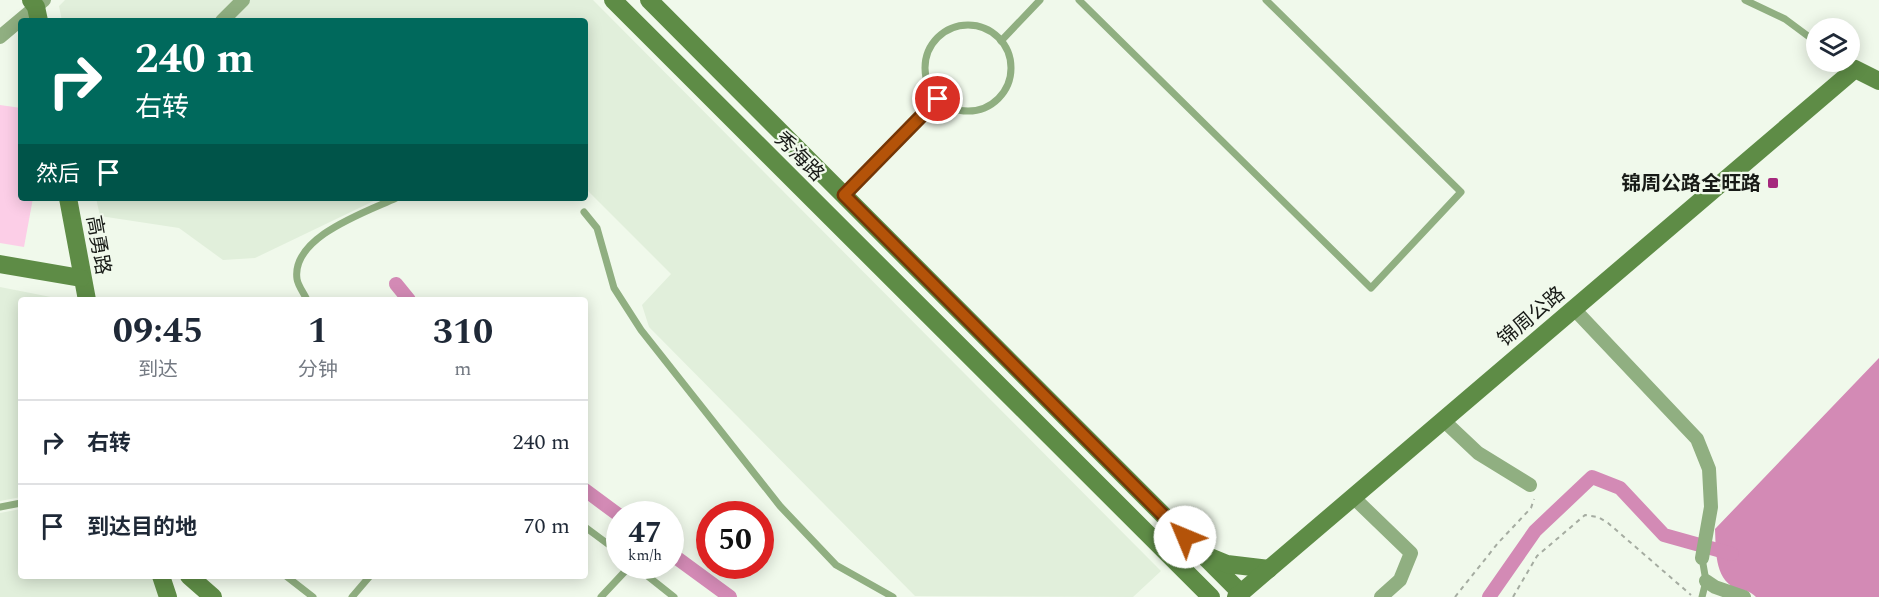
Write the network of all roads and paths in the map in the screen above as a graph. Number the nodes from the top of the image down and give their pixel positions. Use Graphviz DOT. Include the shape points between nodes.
graph roads {
  1 [pos="243,0"];
  2 [pos="613,0"];
  3 [pos="649,0"];
  4 [pos="1040,0"];
  5 [pos="1079,0"];
  6 [pos="1266,0"];
  7 [pos="1744,0"];
  8 [pos="38,7"];
  9 [pos="24,18"];
  10 [pos="225,18"];
  11 [pos="18,23"];
  12 [pos="1806,35"];
  13 [pos="0,37"];
  14 [pos="1002,41"];
  15 [pos="1879,81"];
  16 [pos="938,99"];
  17 [pos="844,195"];
  18 [pos="68,201"];
  19 [pos="390,201"];
  20 [pos="584,212"];
  21 [pos="886,237"];
  22 [pos="868,255"];
  23 [pos="0,264"];
  24 [pos="81,278"];
  25 [pos="86,297"];
  26 [pos="306,297"];
  27 [pos="1574,309"];
  28 [pos="1443,420"];
  29 [pos="1530,485"];
  30 [pos="1353,497"];
  31 [pos="18,503"];
  32 [pos="0,507"];
  33 [pos="588,529"];
  34 [pos="606,543"];
  35 [pos="1201,553"];
  36 [pos="1702,558"];
  37 [pos="1269,569"];
  38 [pos="1189,574"];
  39 [pos="162,579"];
  40 [pos="192,579"];
  41 [pos="290,579"];
  42 [pos="367,579"];
  43 [pos="618,579"];
  44 [pos="651,579"];
  45 [pos="1706,581"];
  46 [pos="1238,595"];
  47 [pos="168,597"];
  48 [pos="213,597"];
  49 [pos="313,597"];
  50 [pos="352,597"];
  51 [pos="601,597"];
  52 [pos="674,597"];
  53 [pos="893,597"];
  54 [pos="1195,597"];
  55 [pos="1211,597"];
  56 [pos="1382,597"];
  57 [pos="1455,597"];
  58 [pos="1513,597"];
  59 [pos="1693,597"];
  60 [pos="1702,597"];
  61 [pos="1744,597"];
  1 -- 10 [label="street"];
  2 -- 22 [label="main road, 秀海路"];
  3 -- 17 [label="main road, 秀海路"];
  4 -- 14 [label="lane"];
  5 -- 6 [label="lane" via="1371,288 1461,192"];
  7 -- 12 [label="lane"];
  8 -- 9 [label="street"];
  11 -- 13 [label="street"];
  14 -- 16 [label="lane" via="1011,68 1001,94 990,104 977,110 963,110"];
  14 -- 16 [label="lane" via="978,26 950,28 938,36 925,60 925,75"];
  15 -- 27 [label="main road, 锦周公路" via="1852,67"];
  16 -- 17 [label="lane"];
  17 -- 21 [label="main road, 秀海路"];
  18 -- 24 [label="main road, 高勇路"];
  19 -- 26 [label="lane" via="318,235 297,266 297,280"];
  20 -- 53 [label="lane" via="597,228 614,288 641,330 773,497 837,565"];
  21 -- 22 [label="street"];
  21 -- 35 [label="main road, 秀海路"];
  22 -- 38 [label="main road, 秀海路"];
  23 -- 24 [label="main road"];
  24 -- 25 [label="main road, 高勇路"];
  27 -- 28 [label="main road, 锦周公路"];
  27 -- 36 [label="street" via="1696,439 1709,469 1712,507"];
  28 -- 29 [label="street" via="1478,453"];
  28 -- 30 [label="main road, 锦周公路"];
  29 -- 57 [label="path" via="1535,496 1532,508"];
  30 -- 37 [label="main road, 锦周公路"];
  30 -- 56 [label="street" via="1411,553 1400,579"];
  31 -- 32 [label="lane"];
  33 -- 34 [label="lane"];
  35 -- 37 [label="main road" via="1227,564"];
  35 -- 46 [label="main road, 秀海路"];
  36 -- 45 [label="lane"];
  37 -- 46 [label="main road, 锦周公路"];
  38 -- 54 [label="main road"];
  38 -- 55 [label="main road, 秀海路"];
  39 -- 47 [label="main road"];
  40 -- 48 [label="main road"];
  41 -- 49 [label="lane"];
  42 -- 50 [label="lane"];
  43 -- 51 [label="lane"];
  44 -- 52 [label="lane"];
  45 -- 60 [label="lane"];
  45 -- 61 [label="street"];
  58 -- 59 [label="path" via="1537,556 1585,516 1608,523"];
}
